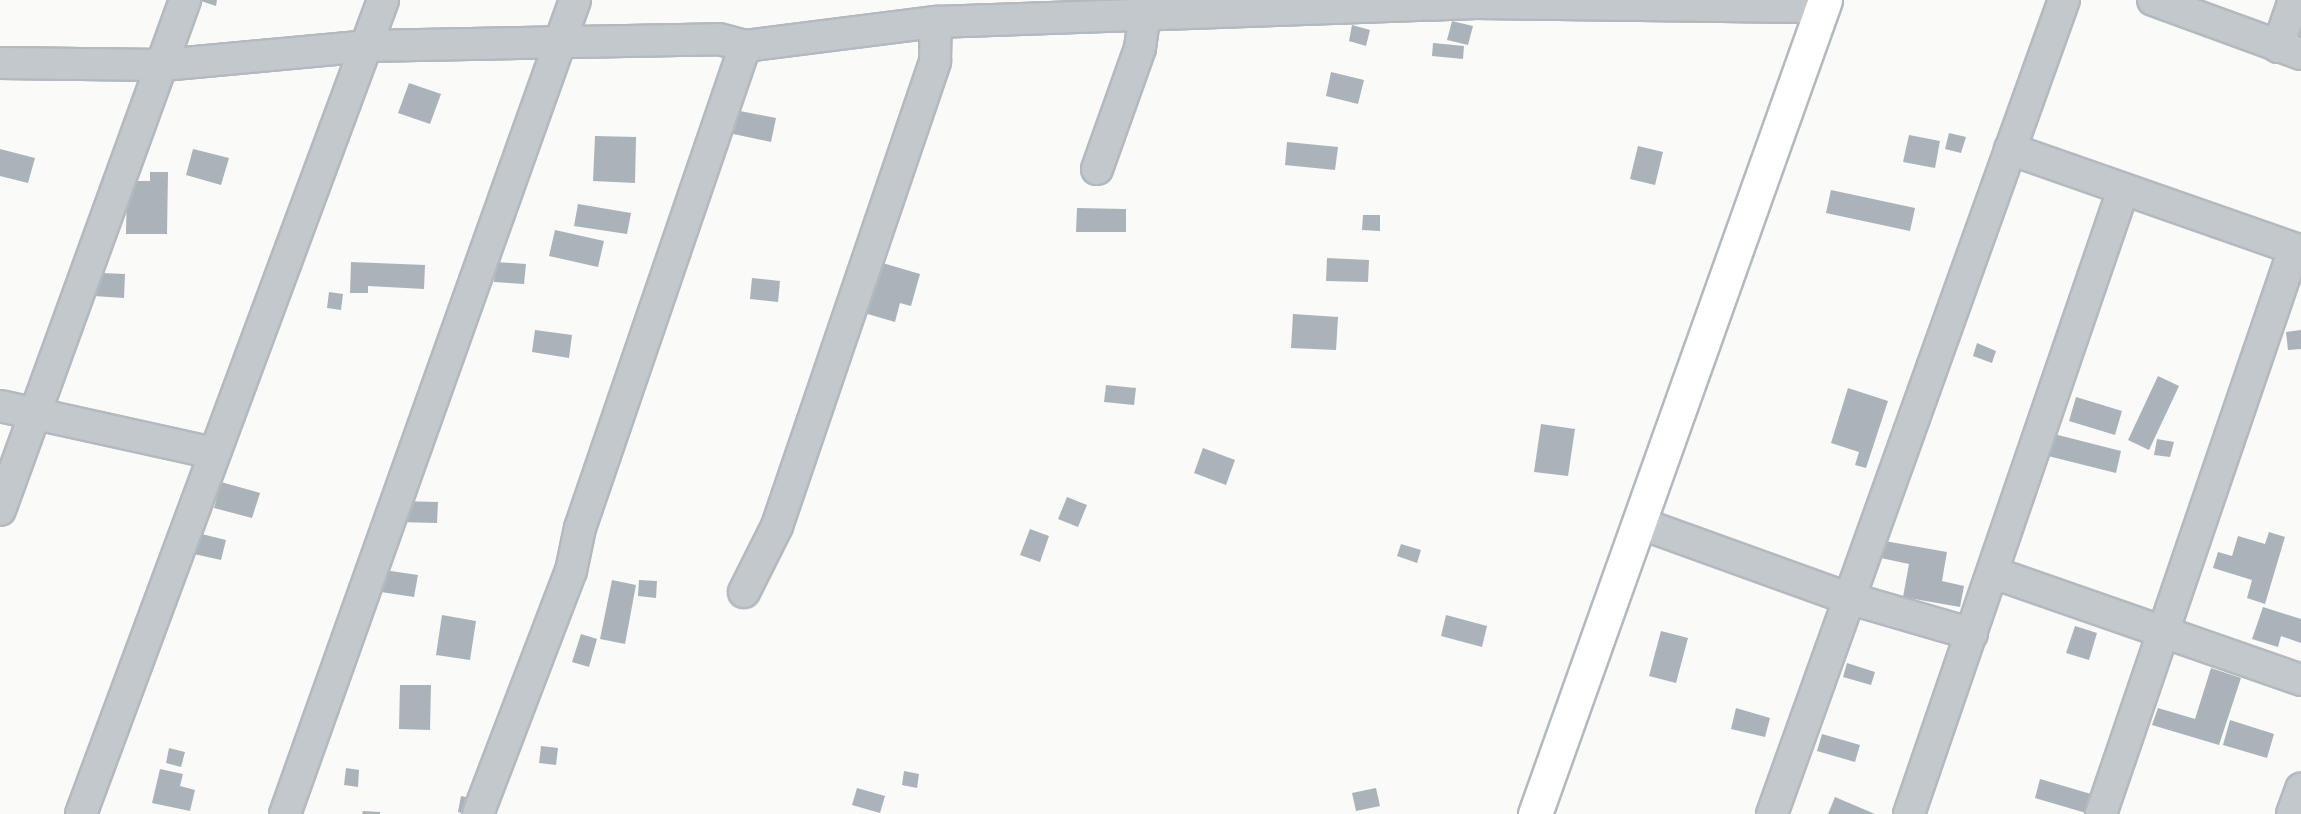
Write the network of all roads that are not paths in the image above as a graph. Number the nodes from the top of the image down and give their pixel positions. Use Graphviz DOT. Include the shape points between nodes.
graph roads {
  1 [pos="185,0"];
  2 [pos="383,0"];
  3 [pos="575,0"];
  4 [pos="2064,0"];
  5 [pos="2153,0"];
  6 [pos="2294,0"];
  7 [pos="1824,3"];
  8 [pos="1144,18"];
  9 [pos="936,22"];
  10 [pos="559,42"];
  11 [pos="367,46"];
  12 [pos="745,46"];
  13 [pos="2290,51"];
  14 [pos="0,63"];
  15 [pos="163,65"];
  16 [pos="2010,149"];
  17 [pos="1097,169"];
  18 [pos="2123,190"];
  19 [pos="2297,250"];
  20 [pos="0,406"];
  21 [pos="36,414"];
  22 [pos="214,453"];
  23 [pos="0,510"];
  24 [pos="1642,524"];
  25 [pos="1994,573"];
  26 [pos="744,592"];
  27 [pos="1848,598"];
  28 [pos="2166,633"];
  29 [pos="1972,634"];
  30 [pos="2301,680"];
  31 [pos="2301,789"];
  32 [pos="81,814"];
  33 [pos="285,814"];
  34 [pos="478,814"];
  35 [pos="1535,814"];
  36 [pos="1772,814"];
  37 [pos="1909,814"];
  38 [pos="2101,814"];
  39 [pos="2292,814"];
  1 -- 15 [label="street"];
  2 -- 11 [label="street"];
  3 -- 10 [label="street"];
  4 -- 16 [label="street"];
  5 -- 13 [label="street"];
  6 -- 13 [label="street"];
  7 -- 8 [label="street" via="1477,3"];
  7 -- 24 [label="main road"];
  8 -- 9 [label="street"];
  8 -- 17 [label="street" via="1140,48"];
  9 -- 12 [label="street"];
  9 -- 26 [label="street" via="934,61 777,526"];
  10 -- 11 [label="street"];
  10 -- 12 [label="street" via="719,39"];
  10 -- 33 [label="street"];
  11 -- 15 [label="street"];
  11 -- 22 [label="street"];
  12 -- 34 [label="street" via="580,528 571,571"];
  14 -- 15 [label="street"];
  15 -- 21 [label="street"];
  16 -- 18 [label="street"];
  16 -- 27 [label="street"];
  18 -- 19 [label="street"];
  18 -- 25 [label="street"];
  19 -- 28 [label="street"];
  20 -- 21 [label="street"];
  21 -- 22 [label="street"];
  21 -- 23 [label="street"];
  22 -- 32 [label="street"];
  24 -- 27 [label="street"];
  24 -- 35 [label="main road"];
  25 -- 28 [label="street"];
  25 -- 29 [label="street"];
  27 -- 29 [label="street"];
  27 -- 36 [label="street"];
  28 -- 30 [label="street"];
  28 -- 38 [label="street"];
  29 -- 37 [label="street"];
  31 -- 39 [label="street"];
}
